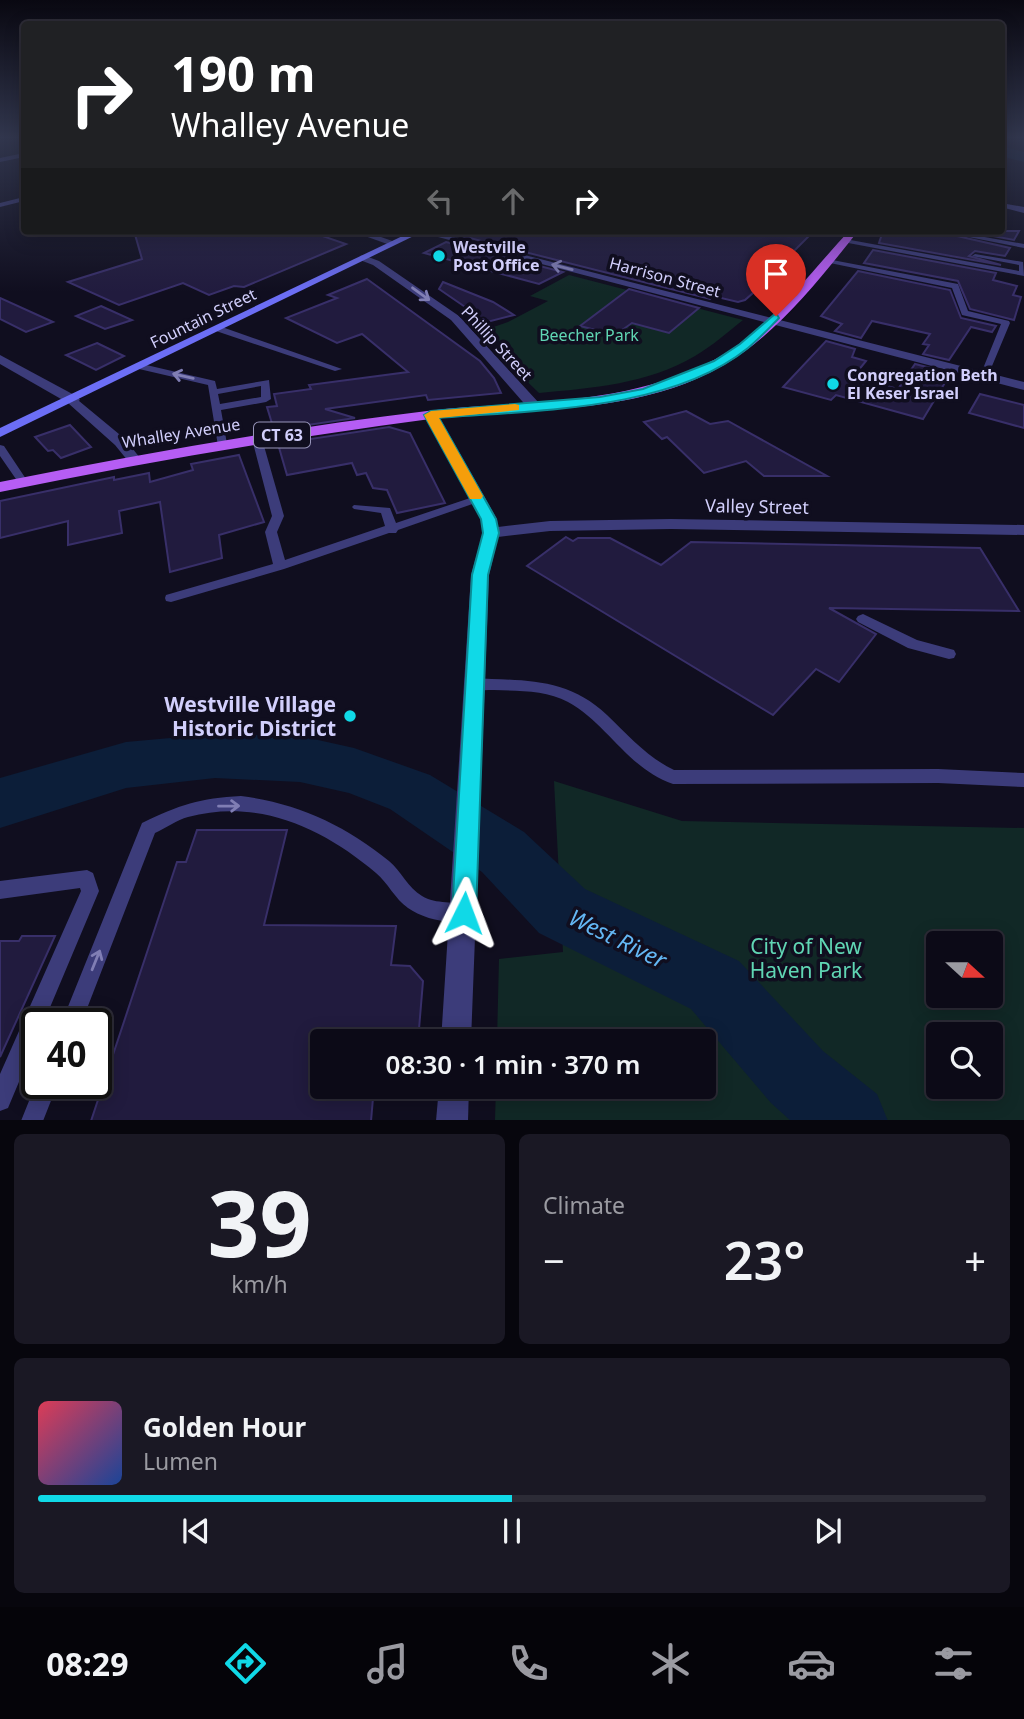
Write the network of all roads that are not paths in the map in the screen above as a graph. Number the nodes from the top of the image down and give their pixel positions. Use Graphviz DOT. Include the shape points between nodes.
graph roads {
  1 [pos="21,200"];
  2 [pos="0,205"];
  3 [pos="1005,206"];
  4 [pos="1024,209"];
  5 [pos="1005,234"];
  6 [pos="368,235"];
  7 [pos="410,235"];
  8 [pos="435,235"];
  9 [pos="850,235"];
  10 [pos="964,235"];
  11 [pos="990,235"];
  12 [pos="1024,237"];
  13 [pos="987,239"];
  14 [pos="845,241"];
  15 [pos="393,243"];
  16 [pos="1024,246"];
  17 [pos="975,256"];
  18 [pos="363,258"];
  19 [pos="827,261"];
  20 [pos="771,321"];
  21 [pos="219,330"];
  22 [pos="0,359"];
  23 [pos="142,367"];
  24 [pos="338,369"];
  25 [pos="984,376"];
  26 [pos="1024,386"];
  27 [pos="214,392"];
  28 [pos="73,400"];
  29 [pos="534,406"];
  30 [pos="216,408"];
  31 [pos="431,415"];
  32 [pos="0,433"];
  33 [pos="257,439"];
  34 [pos="222,444"];
  35 [pos="0,448"];
  36 [pos="133,458"];
  37 [pos="23,482"];
  38 [pos="0,487"];
  39 [pos="477,499"];
  40 [pos="358,507"];
  41 [pos="392,530"];
  42 [pos="1024,530"];
  43 [pos="491,533"];
  44 [pos="280,566"];
  45 [pos="171,598"];
  46 [pos="863,619"];
  47 [pos="949,654"];
  48 [pos="473,684"];
  49 [pos="1024,780"];
  50 [pos="1,889"];
  51 [pos="464,913"];
  52 [pos="77,1008"];
  53 [pos="457,1029"];
  54 [pos="41,1099"];
  55 [pos="453,1099"];
  56 [pos="0,1100"];
  57 [pos="32,1120"];
  58 [pos="452,1120"];
  1 -- 2 [label="street"];
  3 -- 4 [label="street"];
  5 -- 12 [label="lane"];
  6 -- 15 [label="street"];
  7 -- 15 [label="main road, Fountain Street"];
  20 -- 8 [label="street, Harrison Street, one-way"];
  9 -- 14 [label="main road, Whalley Avenue / CT 63"];
  10 -- 13 [label="lane"];
  11 -- 13 [label="lane"];
  13 -- 16 [label="lane"];
  14 -- 17 [label="lane" via="1022,274 1023,264"];
  14 -- 19 [label="main road, Whalley Avenue / CT 63"];
  15 -- 18 [label="main road, Fountain Street"];
  18 -- 21 [label="main road, Fountain Street"];
  18 -- 29 [label="street, Phillip Street, one-way" via="455,318"];
  19 -- 20 [label="main road, Whalley Avenue / CT 63"];
  19 -- 25 [label="lane" via="956,286 965,313 1006,323"];
  20 -- 25 [label="street, Harrison Street"];
  20 -- 29 [label="main road, Whalley Avenue / CT 63" via="718,363 669,385 623,397"];
  21 -- 23 [label="main road, Fountain Street"];
  21 -- 24 [label="lane"];
  22 -- 28 [label="street"];
  27 -- 23 [label="lane, one-way" via="212,383"];
  23 -- 28 [label="main road, Fountain Street"];
  25 -- 26 [label="street, Harrison Street"];
  27 -- 30 [label="lane"];
  27 -- 30 [label="lane" via="266,382 266,399"];
  28 -- 32 [label="main road, Fountain Street"];
  28 -- 36 [label="street"];
  29 -- 31 [label="main road, Whalley Avenue / CT 63"];
  30 -- 34 [label="lane"];
  31 -- 33 [label="main road, Whalley Avenue / CT 63"];
  31 -- 39 [label="street"];
  33 -- 34 [label="main road, Whalley Avenue / CT 63"];
  33 -- 44 [label="lane" via="278,516 271,532"];
  34 -- 36 [label="main road, Whalley Avenue / CT 63"];
  35 -- 37 [label="lane"];
  36 -- 37 [label="main road, Whalley Avenue / CT 63"];
  37 -- 38 [label="main road, Whalley Avenue / CT 63"];
  39 -- 41 [label="lane"];
  39 -- 43 [label="street"];
  40 -- 41 [label="lane" via="386,510"];
  41 -- 44 [label="lane"];
  42 -- 43 [label="street, Valley Street" via="671,524 550,526"];
  43 -- 48 [label="street" via="480,575"];
  44 -- 45 [label="lane"];
  46 -- 47 [label="lane" via="913,644"];
  48 -- 49 [label="lane" via="539,688 575,699 652,768 673,777"];
  48 -- 51 [label="street"];
  50 -- 56 [label="lane" via="87,879 90,891"];
  52 -- 51 [label="lane, one-way" via="148,828 188,810 226,805 276,807 339,833 387,870 415,903"];
  51 -- 53 [label="street"];
  54 -- 57 [label="lane"];
  55 -- 58 [label="street"];
}
